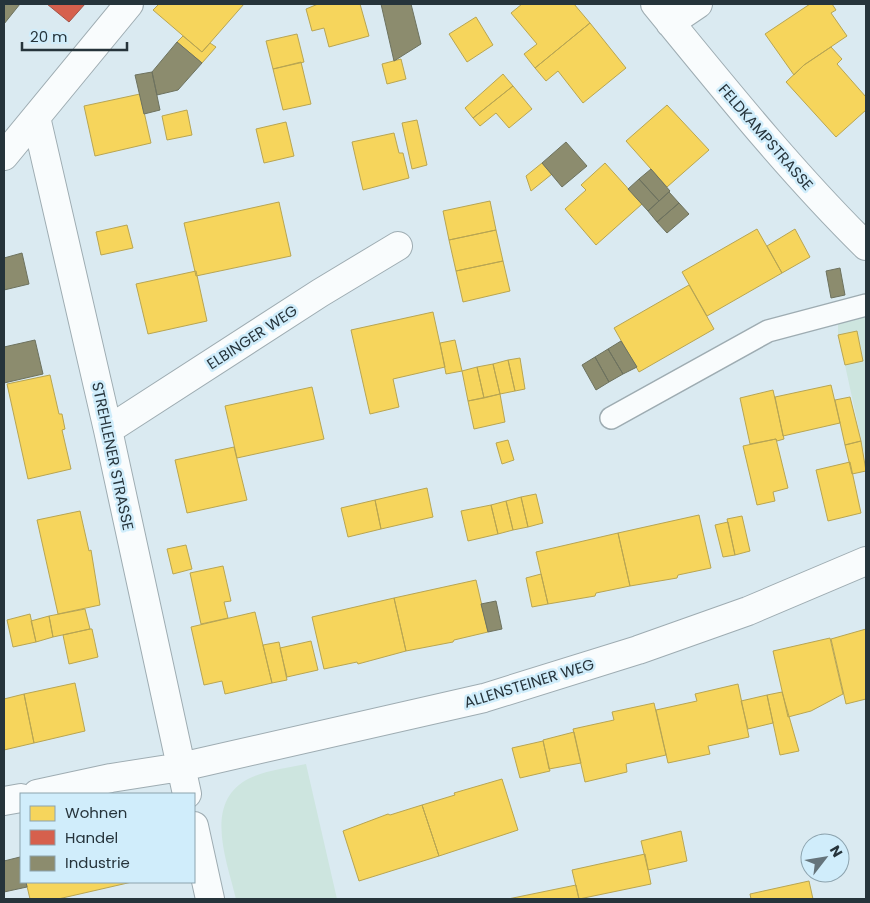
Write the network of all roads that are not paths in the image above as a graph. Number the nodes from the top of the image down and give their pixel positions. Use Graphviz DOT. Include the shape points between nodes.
graph roads {
  1 [pos="129,4"];
  2 [pos="698,4"];
  3 [pos="663,13"];
  4 [pos="36,118"];
  5 [pos="4,156"];
  6 [pos="398,246"];
  7 [pos="866,246"];
  8 [pos="866,305"];
  9 [pos="611,418"];
  10 [pos="108,430"];
  11 [pos="866,561"];
  12 [pos="181,767"];
  13 [pos="41,793"];
  14 [pos="187,793"];
  15 [pos="20,798"];
  16 [pos="4,801"];
  17 [pos="195,831"];
  18 [pos="210,899"];
  1 -- 4 [label="street"];
  2 -- 3 [label="street, FELDKAMPSTRASSE"];
  3 -- 7 [label="street, FELDKAMPSTRASSE" via="809,188"];
  4 -- 5 [label="street"];
  4 -- 10 [label="street, STREHLENER STRASSE"];
  6 -- 10 [label="street, ELBINGER WEG"];
  8 -- 9 [label="lane" via="768,331"];
  10 -- 12 [label="street, STREHLENER STRASSE"];
  11 -- 12 [label="street, ALLENSTEINER WEG" via="730,617 638,650 484,698"];
  12 -- 13 [label="street, ALLENSTEINER WEG"];
  12 -- 14 [label="street, STREHLENER STRASSE"];
  15 -- 16 [label="street"];
  17 -- 18 [label="street"];
}
